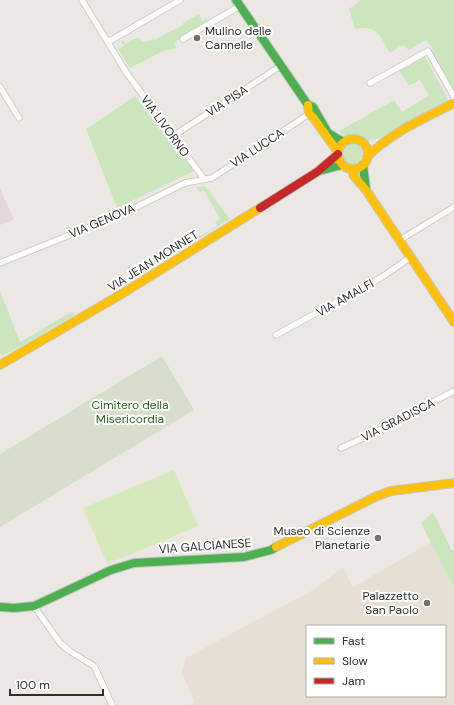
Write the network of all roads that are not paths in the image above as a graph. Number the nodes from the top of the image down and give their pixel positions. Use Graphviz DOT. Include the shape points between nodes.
graph roads {
  1 [pos="82,0"];
  2 [pos="180,0"];
  3 [pos="238,3"];
  4 [pos="183,39"];
  5 [pos="108,42"];
  6 [pos="282,65"];
  7 [pos="370,83"];
  8 [pos="0,87"];
  9 [pos="454,97"];
  10 [pos="454,103"];
  11 [pos="308,105"];
  12 [pos="309,114"];
  13 [pos="19,118"];
  14 [pos="173,136"];
  15 [pos="386,140"];
  16 [pos="343,142"];
  17 [pos="364,144"];
  18 [pos="338,153"];
  19 [pos="367,157"];
  20 [pos="342,165"];
  21 [pos="363,165"];
  22 [pos="352,169"];
  23 [pos="317,172"];
  24 [pos="204,179"];
  25 [pos="366,190"];
  26 [pos="454,207"];
  27 [pos="400,240"];
  28 [pos="411,257"];
  29 [pos="0,264"];
  30 [pos="453,319"];
  31 [pos="276,335"];
  32 [pos="0,365"];
  33 [pos="454,392"];
  34 [pos="341,448"];
  35 [pos="454,483"];
  36 [pos="34,606"];
  37 [pos="0,607"];
  38 [pos="112,705"];
  1 -- 5 [label="street, VIA LIVORNO"];
  2 -- 5 [label="street"];
  3 -- 4 [label="street"];
  3 -- 6 [label="street"];
  5 -- 14 [label="street, VIA LIVORNO" via="126,72"];
  6 -- 11 [label="street"];
  6 -- 14 [label="street, VIA PISA"];
  7 -- 9 [label="street" via="428,52"];
  8 -- 13 [label="street"];
  10 -- 15 [label="street"];
  11 -- 12 [label="street"];
  11 -- 16 [label="street" via="313,107 328,133"];
  12 -- 18 [label="street"];
  12 -- 24 [label="street, VIA LUCCA" via="212,178"];
  14 -- 24 [label="street, VIA LIVORNO"];
  15 -- 17 [label="street"];
  15 -- 19 [label="street"];
  16 -- 17 [label="street" via="356,139"];
  16 -- 18 [label="street"];
  17 -- 19 [label="street" via="368,152"];
  18 -- 20 [label="street"];
  18 -- 23 [label="street, VIA JEAN MONNET"];
  19 -- 21 [label="street"];
  20 -- 22 [label="street"];
  20 -- 23 [label="street, VIA JEAN MONNET"];
  21 -- 22 [label="street"];
  21 -- 25 [label="street"];
  22 -- 25 [label="street" via="354,176"];
  23 -- 32 [label="street, VIA JEAN MONNET" via="118,297"];
  24 -- 29 [label="street, VIA GENOVA" via="185,183 122,214"];
  25 -- 27 [label="street"];
  26 -- 27 [label="street"];
  27 -- 28 [label="street"];
  28 -- 30 [label="street"];
  28 -- 31 [label="street, VIA AMALFI" via="382,277"];
  33 -- 34 [label="street, VIA GRADISCA"];
  35 -- 36 [label="street, VIA GALCIANESE" via="391,491 377,496 257,555 124,565"];
  36 -- 37 [label="street, VIA GALCIANESE"];
  36 -- 38 [label="street" via="60,643 94,666"];
}
